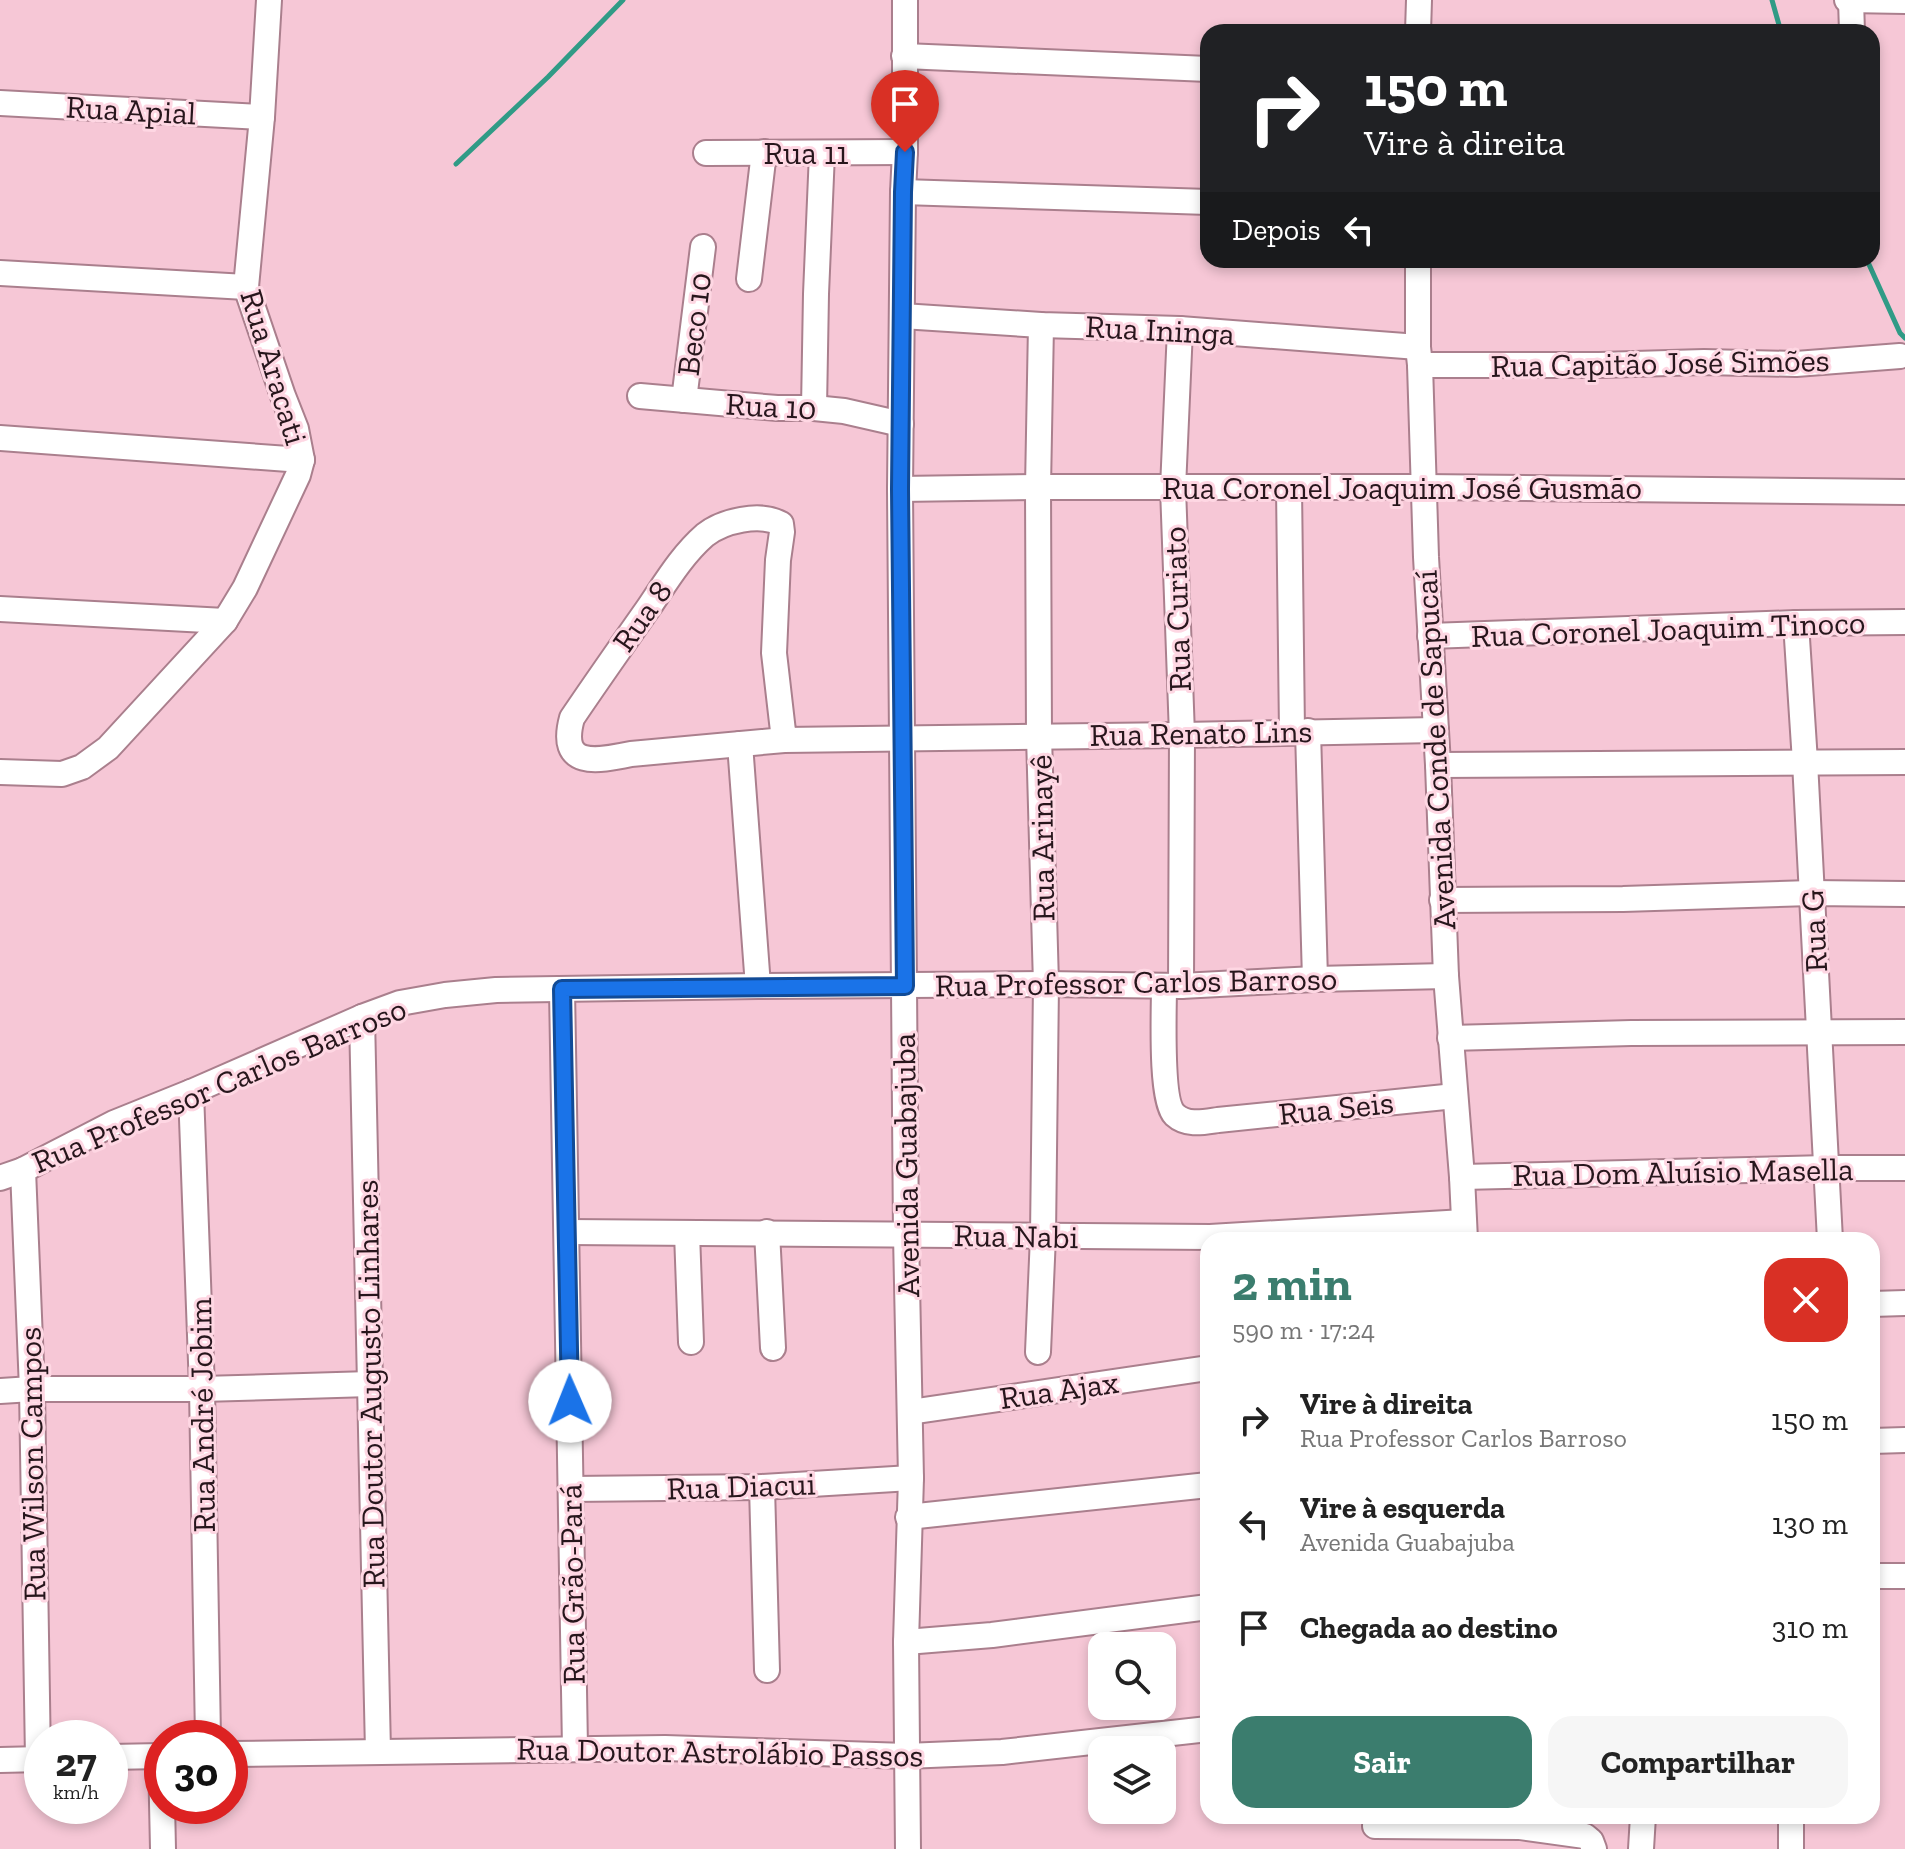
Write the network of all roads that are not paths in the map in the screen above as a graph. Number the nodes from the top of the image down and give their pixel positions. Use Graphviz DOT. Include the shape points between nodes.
graph roads {
  1 [pos="269,0"];
  2 [pos="905,0"];
  3 [pos="1419,0"];
  4 [pos="1850,0"];
  5 [pos="1905,1"];
  6 [pos="1418,24"];
  7 [pos="1852,24"];
  8 [pos="904,56"];
  9 [pos="1200,69"];
  10 [pos="0,103"];
  11 [pos="262,117"];
  12 [pos="764,152"];
  13 [pos="905,152"];
  14 [pos="706,153"];
  15 [pos="822,153"];
  16 [pos="903,192"];
  17 [pos="1200,202"];
  18 [pos="703,247"];
  19 [pos="1418,268"];
  20 [pos="0,273"];
  21 [pos="749,279"];
  22 [pos="246,287"];
  23 [pos="902,316"];
  24 [pos="1041,325"];
  25 [pos="1180,329"];
  26 [pos="1419,356"];
  27 [pos="1900,356"];
  28 [pos="640,396"];
  29 [pos="684,400"];
  30 [pos="814,408"];
  31 [pos="901,424"];
  32 [pos="0,438"];
  33 [pos="302,460"];
  34 [pos="1038,487"];
  35 [pos="1424,487"];
  36 [pos="1173,488"];
  37 [pos="1289,488"];
  38 [pos="900,489"];
  39 [pos="1905,492"];
  40 [pos="0,609"];
  41 [pos="225,621"];
  42 [pos="1905,622"];
  43 [pos="1796,623"];
  44 [pos="1430,636"];
  45 [pos="1436,730"];
  46 [pos="1300,732"];
  47 [pos="1182,735"];
  48 [pos="1039,736"];
  49 [pos="902,739"];
  50 [pos="784,740"];
  51 [pos="740,744"];
  52 [pos="631,754"];
  53 [pos="1805,762"];
  54 [pos="1905,762"];
  55 [pos="1438,765"];
  56 [pos="0,781"];
  57 [pos="1811,893"];
  58 [pos="1905,894"];
  59 [pos="1442,900"];
  60 [pos="1446,976"];
  61 [pos="1315,979"];
  62 [pos="1046,984"];
  63 [pos="758,986"];
  64 [pos="905,986"];
  65 [pos="1172,986"];
  66 [pos="562,989"];
  67 [pos="362,1017"];
  68 [pos="1905,1032"];
  69 [pos="1819,1033"];
  70 [pos="1450,1038"];
  71 [pos="191,1092"];
  72 [pos="1455,1096"];
  73 [pos="1218,1120"];
  74 [pos="1826,1168"];
  75 [pos="1905,1168"];
  76 [pos="11,1174"];
  77 [pos="1462,1177"];
  78 [pos="1464,1231"];
  79 [pos="568,1232"];
  80 [pos="767,1232"];
  81 [pos="1422,1232"];
  82 [pos="1830,1232"];
  83 [pos="687,1233"];
  84 [pos="906,1235"];
  85 [pos="1043,1236"];
  86 [pos="1200,1237"];
  87 [pos="1905,1303"];
  88 [pos="1880,1304"];
  89 [pos="691,1342"];
  90 [pos="773,1348"];
  91 [pos="1038,1352"];
  92 [pos="1200,1369"];
  93 [pos="370,1384"];
  94 [pos="32,1389"];
  95 [pos="202,1389"];
  96 [pos="0,1391"];
  97 [pos="910,1412"];
  98 [pos="1905,1440"];
  99 [pos="1880,1441"];
  100 [pos="911,1478"];
  101 [pos="1200,1486"];
  102 [pos="762,1487"];
  103 [pos="571,1489"];
  104 [pos="908,1517"];
  105 [pos="1880,1576"];
  106 [pos="1905,1576"];
  107 [pos="1200,1608"];
  108 [pos="906,1642"];
  109 [pos="767,1670"];
  110 [pos="39,1720"];
  111 [pos="208,1720"];
  112 [pos="1200,1730"];
  113 [pos="575,1748"];
  114 [pos="378,1752"];
  115 [pos="248,1754"];
  116 [pos="906,1756"];
  117 [pos="24,1759"];
  118 [pos="0,1760"];
  119 [pos="163,1824"];
  120 [pos="1643,1824"];
  121 [pos="1791,1824"];
  122 [pos="1375,1826"];
  123 [pos="163,1849"];
  124 [pos="908,1849"];
  125 [pos="1594,1849"];
  126 [pos="1641,1849"];
  127 [pos="1791,1849"];
  1 -- 11 [label="street, Rua Aracati"];
  2 -- 8 [label="street, Avenida Guabajuba"];
  3 -- 6 [label="street"];
  4 -- 5 [label="street"];
  4 -- 7 [label="street"];
  8 -- 9 [label="street"];
  8 -- 13 [label="street, Avenida Guabajuba"];
  10 -- 11 [label="street, Rua Apial"];
  11 -- 22 [label="street, Rua Aracati"];
  12 -- 14 [label="street, Rua 11"];
  12 -- 15 [label="street, Rua 11"];
  12 -- 21 [label="street"];
  13 -- 15 [label="street, Rua 11"];
  13 -- 16 [label="street, Avenida Guabajuba"];
  15 -- 30 [label="street"];
  16 -- 17 [label="street"];
  16 -- 23 [label="street, Avenida Guabajuba"];
  18 -- 29 [label="street, Beco 10"];
  19 -- 26 [label="street, Avenida Conde de Sapucaí"];
  20 -- 22 [label="street"];
  22 -- 33 [label="street, Rua Aracati"];
  23 -- 24 [label="street, Rua Ininga"];
  23 -- 31 [label="street, Avenida Guabajuba"];
  24 -- 25 [label="street, Rua Ininga"];
  24 -- 34 [label="street, Rua Arinayê"];
  25 -- 26 [label="street, Rua Ininga"];
  25 -- 36 [label="street, Rua Curiato"];
  26 -- 27 [label="street, Rua Capitão José Simões" via="1599,365 1796,364"];
  26 -- 35 [label="street, Avenida Conde de Sapucaí"];
  28 -- 29 [label="street, Rua 10"];
  29 -- 30 [label="street, Rua 10"];
  30 -- 31 [label="street, Rua 10"];
  31 -- 38 [label="street, Avenida Guabajuba"];
  32 -- 33 [label="street"];
  33 -- 41 [label="street, Rua Aracati" via="283,510"];
  34 -- 36 [label="street, Rua Coronel Joaquim José Gusmão"];
  34 -- 38 [label="street, Rua Coronel Joaquim José Gusmão"];
  34 -- 48 [label="street, Rua Arinayê"];
  35 -- 37 [label="street, Rua Coronel Joaquim José Gusmão"];
  35 -- 39 [label="street, Rua Coronel Joaquim José Gusmão"];
  35 -- 44 [label="street, Avenida Conde de Sapucaí"];
  36 -- 37 [label="street, Rua Coronel Joaquim José Gusmão"];
  36 -- 47 [label="street, Rua Curiato"];
  37 -- 46 [label="street"];
  38 -- 49 [label="street, Avenida Guabajuba"];
  40 -- 41 [label="street"];
  41 -- 56 [label="street, Rua Aracati" via="108,748 82,767"];
  42 -- 43 [label="street, Rua Coronel Joaquim Tinoco"];
  43 -- 44 [label="street, Rua Coronel Joaquim Tinoco"];
  43 -- 53 [label="street, Rua G"];
  44 -- 45 [label="street, Avenida Conde de Sapucaí"];
  45 -- 46 [label="street, Rua Renato Lins"];
  45 -- 55 [label="street, Avenida Conde de Sapucaí"];
  46 -- 47 [label="street, Rua Renato Lins"];
  46 -- 61 [label="street"];
  47 -- 48 [label="street, Rua Renato Lins"];
  47 -- 65 [label="street, Rua Curiato"];
  48 -- 49 [label="street, Rua Renato Lins"];
  48 -- 62 [label="street, Rua Arinayê"];
  49 -- 50 [label="street, Rua Renato Lins"];
  49 -- 64 [label="street, Avenida Guabajuba"];
  50 -- 51 [label="street, Rua Renato Lins"];
  50 -- 52 [label="street, Rua 8" via="774,653 781,524 755,519 722,525 679,562 572,718 568,733 573,752 590,759"];
  51 -- 52 [label="street, Rua Renato Lins"];
  51 -- 63 [label="street"];
  53 -- 54 [label="street"];
  53 -- 55 [label="street"];
  53 -- 57 [label="street, Rua G"];
  55 -- 59 [label="street, Avenida Conde de Sapucaí"];
  57 -- 58 [label="street"];
  57 -- 59 [label="street"];
  57 -- 69 [label="street, Rua G"];
  59 -- 60 [label="street, Avenida Conde de Sapucaí"];
  60 -- 61 [label="street, Rua Professor Carlos Barroso"];
  60 -- 70 [label="street, Avenida Conde de Sapucaí"];
  61 -- 65 [label="street, Rua Professor Carlos Barroso"];
  62 -- 64 [label="street, Rua Professor Carlos Barroso"];
  62 -- 65 [label="street, Rua Professor Carlos Barroso"];
  62 -- 85 [label="street, Rua Arinayê"];
  63 -- 64 [label="street, Rua Professor Carlos Barroso"];
  63 -- 66 [label="street, Rua Professor Carlos Barroso"];
  64 -- 84 [label="street, Avenida Guabajuba"];
  65 -- 73 [label="street, Rua Curiato" via="1165,1087 1169,1106 1187,1121"];
  66 -- 67 [label="street, Rua Professor Carlos Barroso" via="445,995"];
  66 -- 79 [label="street, Rua Grão-Pará"];
  67 -- 71 [label="street, Rua Professor Carlos Barroso"];
  67 -- 93 [label="street, Rua Doutor Augusto Linhares"];
  68 -- 69 [label="street"];
  69 -- 70 [label="street"];
  69 -- 74 [label="street, Rua G"];
  70 -- 72 [label="street, Avenida Conde de Sapucaí"];
  71 -- 76 [label="street, Rua Professor Carlos Barroso"];
  71 -- 95 [label="street, Rua André Jobim"];
  72 -- 73 [label="street, Rua Seis"];
  72 -- 77 [label="street, Avenida Conde de Sapucaí"];
  74 -- 75 [label="street, Rua Dom Aluísio Masella"];
  74 -- 77 [label="street, Rua Dom Aluísio Masella"];
  74 -- 82 [label="street, Rua G"];
  76 -- 94 [label="street, Rua Wilson Campos"];
  77 -- 78 [label="street, Avenida Conde de Sapucaí"];
  78 -- 81 [label="street, Rua Nabi"];
  79 -- 83 [label="street, Rua Nabi"];
  79 -- 103 [label="street, Rua Grão-Pará"];
  80 -- 83 [label="street, Rua Nabi"];
  80 -- 84 [label="street, Rua Nabi"];
  80 -- 90 [label="street"];
  83 -- 89 [label="street"];
  84 -- 85 [label="street, Rua Nabi"];
  84 -- 97 [label="street, Avenida Guabajuba"];
  85 -- 86 [label="street, Rua Nabi"];
  85 -- 91 [label="street, Rua Arinayê"];
  87 -- 88 [label="street"];
  92 -- 97 [label="street, Rua Ajax"];
  93 -- 95 [label="street"];
  93 -- 114 [label="street, Rua Doutor Augusto Linhares"];
  94 -- 95 [label="street"];
  94 -- 96 [label="street"];
  94 -- 110 [label="street, Rua Wilson Campos"];
  95 -- 111 [label="street, Rua André Jobim"];
  97 -- 100 [label="street, Avenida Guabajuba"];
  98 -- 99 [label="street"];
  100 -- 102 [label="street, Rua Diacui"];
  100 -- 104 [label="street, Avenida Guabajuba"];
  101 -- 104 [label="street"];
  102 -- 103 [label="street, Rua Diacui"];
  102 -- 109 [label="street"];
  103 -- 113 [label="street, Rua Grão-Pará"];
  104 -- 108 [label="street, Avenida Guabajuba"];
  105 -- 106 [label="street"];
  107 -- 108 [label="street"];
  108 -- 116 [label="street, Avenida Guabajuba"];
  112 -- 116 [label="street, Rua Doutor Astrolábio Passos" via="1002,1752"];
  113 -- 114 [label="street, Rua Doutor Astrolábio Passos"];
  113 -- 116 [label="street, Rua Doutor Astrolábio Passos"];
  114 -- 115 [label="street, Rua Doutor Astrolábio Passos"];
  116 -- 124 [label="street, Avenida Guabajuba"];
  117 -- 118 [label="street"];
  119 -- 123 [label="street"];
  120 -- 126 [label="street"];
  121 -- 127 [label="street"];
  122 -- 125 [label="street" via="1520,1827 1585,1836"];
}
